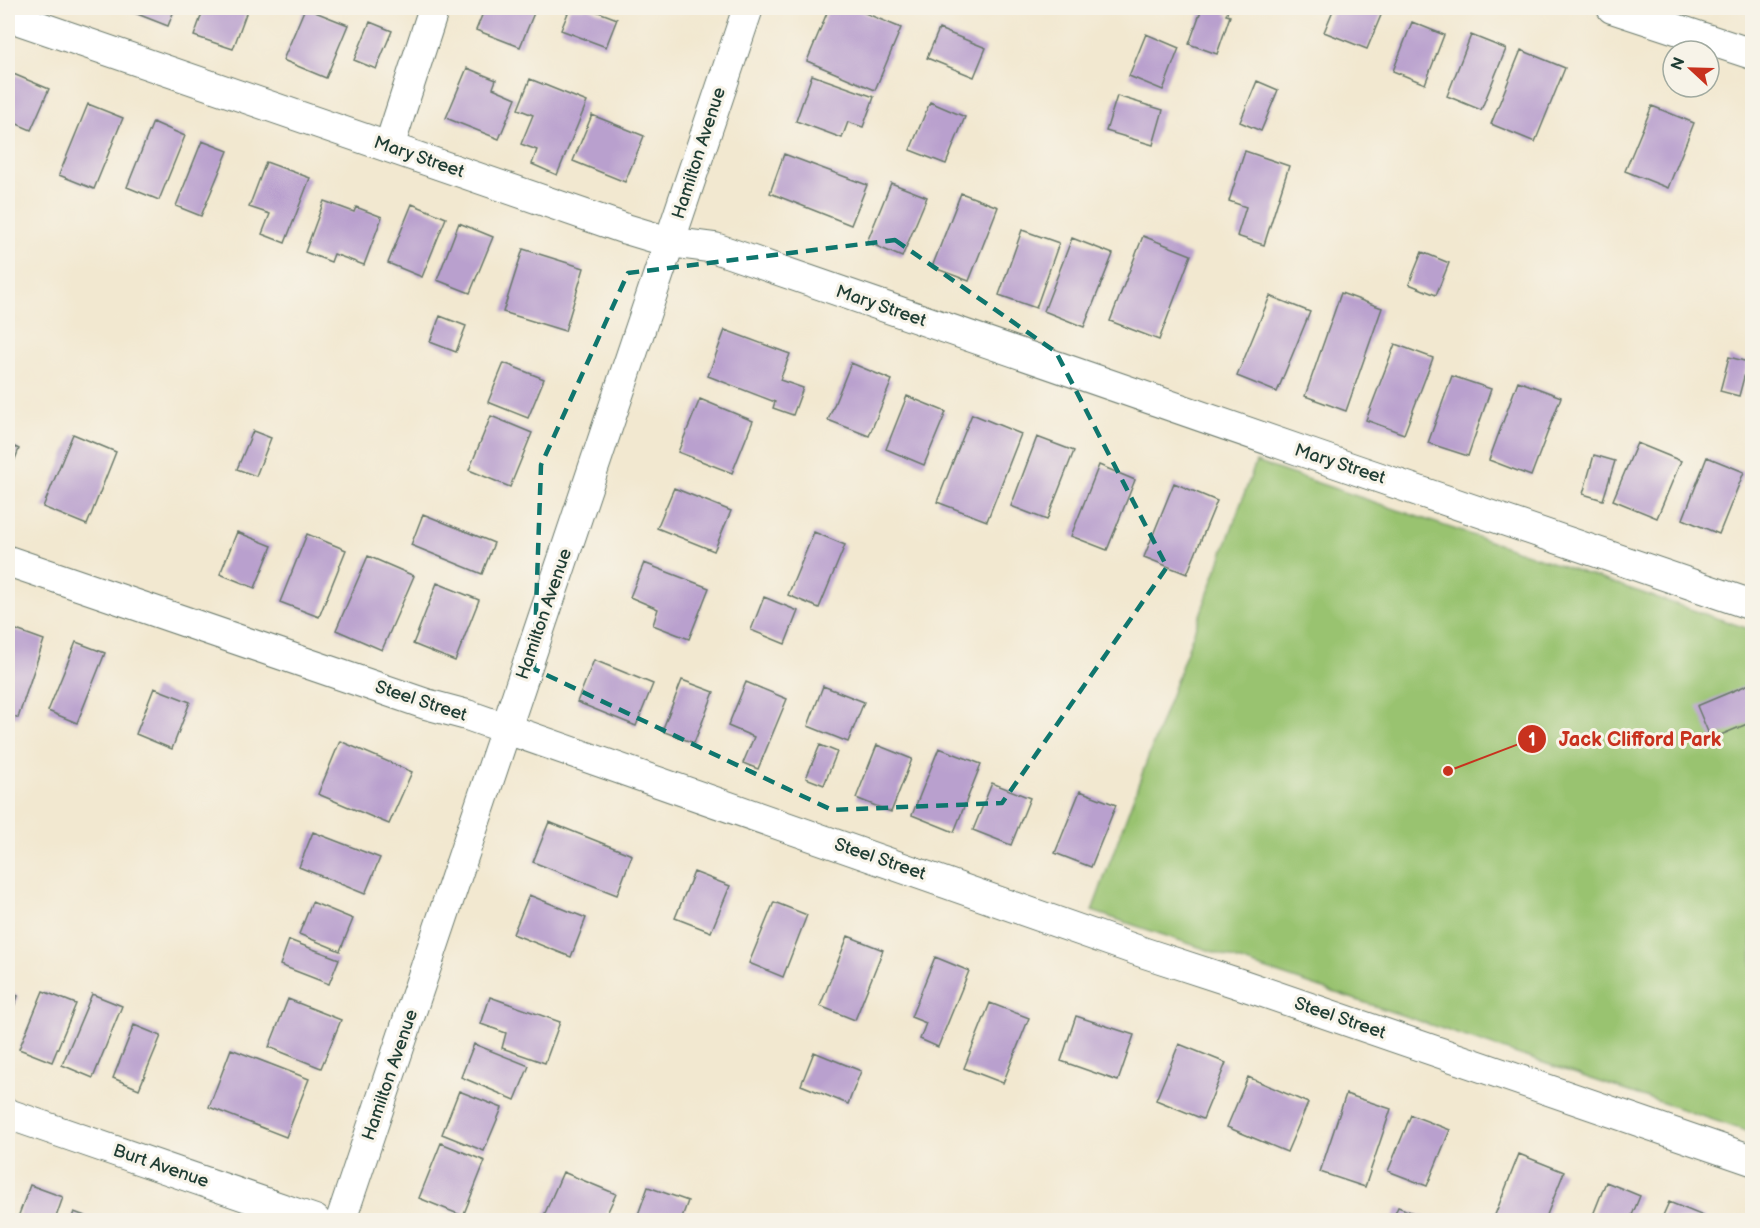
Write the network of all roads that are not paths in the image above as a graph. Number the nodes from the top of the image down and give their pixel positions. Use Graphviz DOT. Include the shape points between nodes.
graph roads {
  1 [pos="434,8"];
  2 [pos="748,8"];
  3 [pos="1612,8"];
  4 [pos="8,16"];
  5 [pos="1752,54"];
  6 [pos="389,147"];
  7 [pos="669,242"];
  8 [pos="8,561"];
  9 [pos="1752,605"];
  10 [pos="506,729"];
  11 [pos="8,1114"];
  12 [pos="1752,1160"];
  13 [pos="315,1221"];
  14 [pos="341,1221"];
  1 -- 6 [label="street"];
  2 -- 7 [label="street, Hamilton Avenue"];
  3 -- 5 [label="street"];
  4 -- 6 [label="street, Mary Street"];
  6 -- 7 [label="street, Mary Street"];
  7 -- 9 [label="street, Mary Street" via="715,248"];
  7 -- 10 [label="street, Hamilton Avenue"];
  8 -- 10 [label="street, Steel Street"];
  10 -- 12 [label="street, Steel Street"];
  10 -- 14 [label="street, Hamilton Avenue"];
  11 -- 13 [label="street, Burt Avenue"];
}
